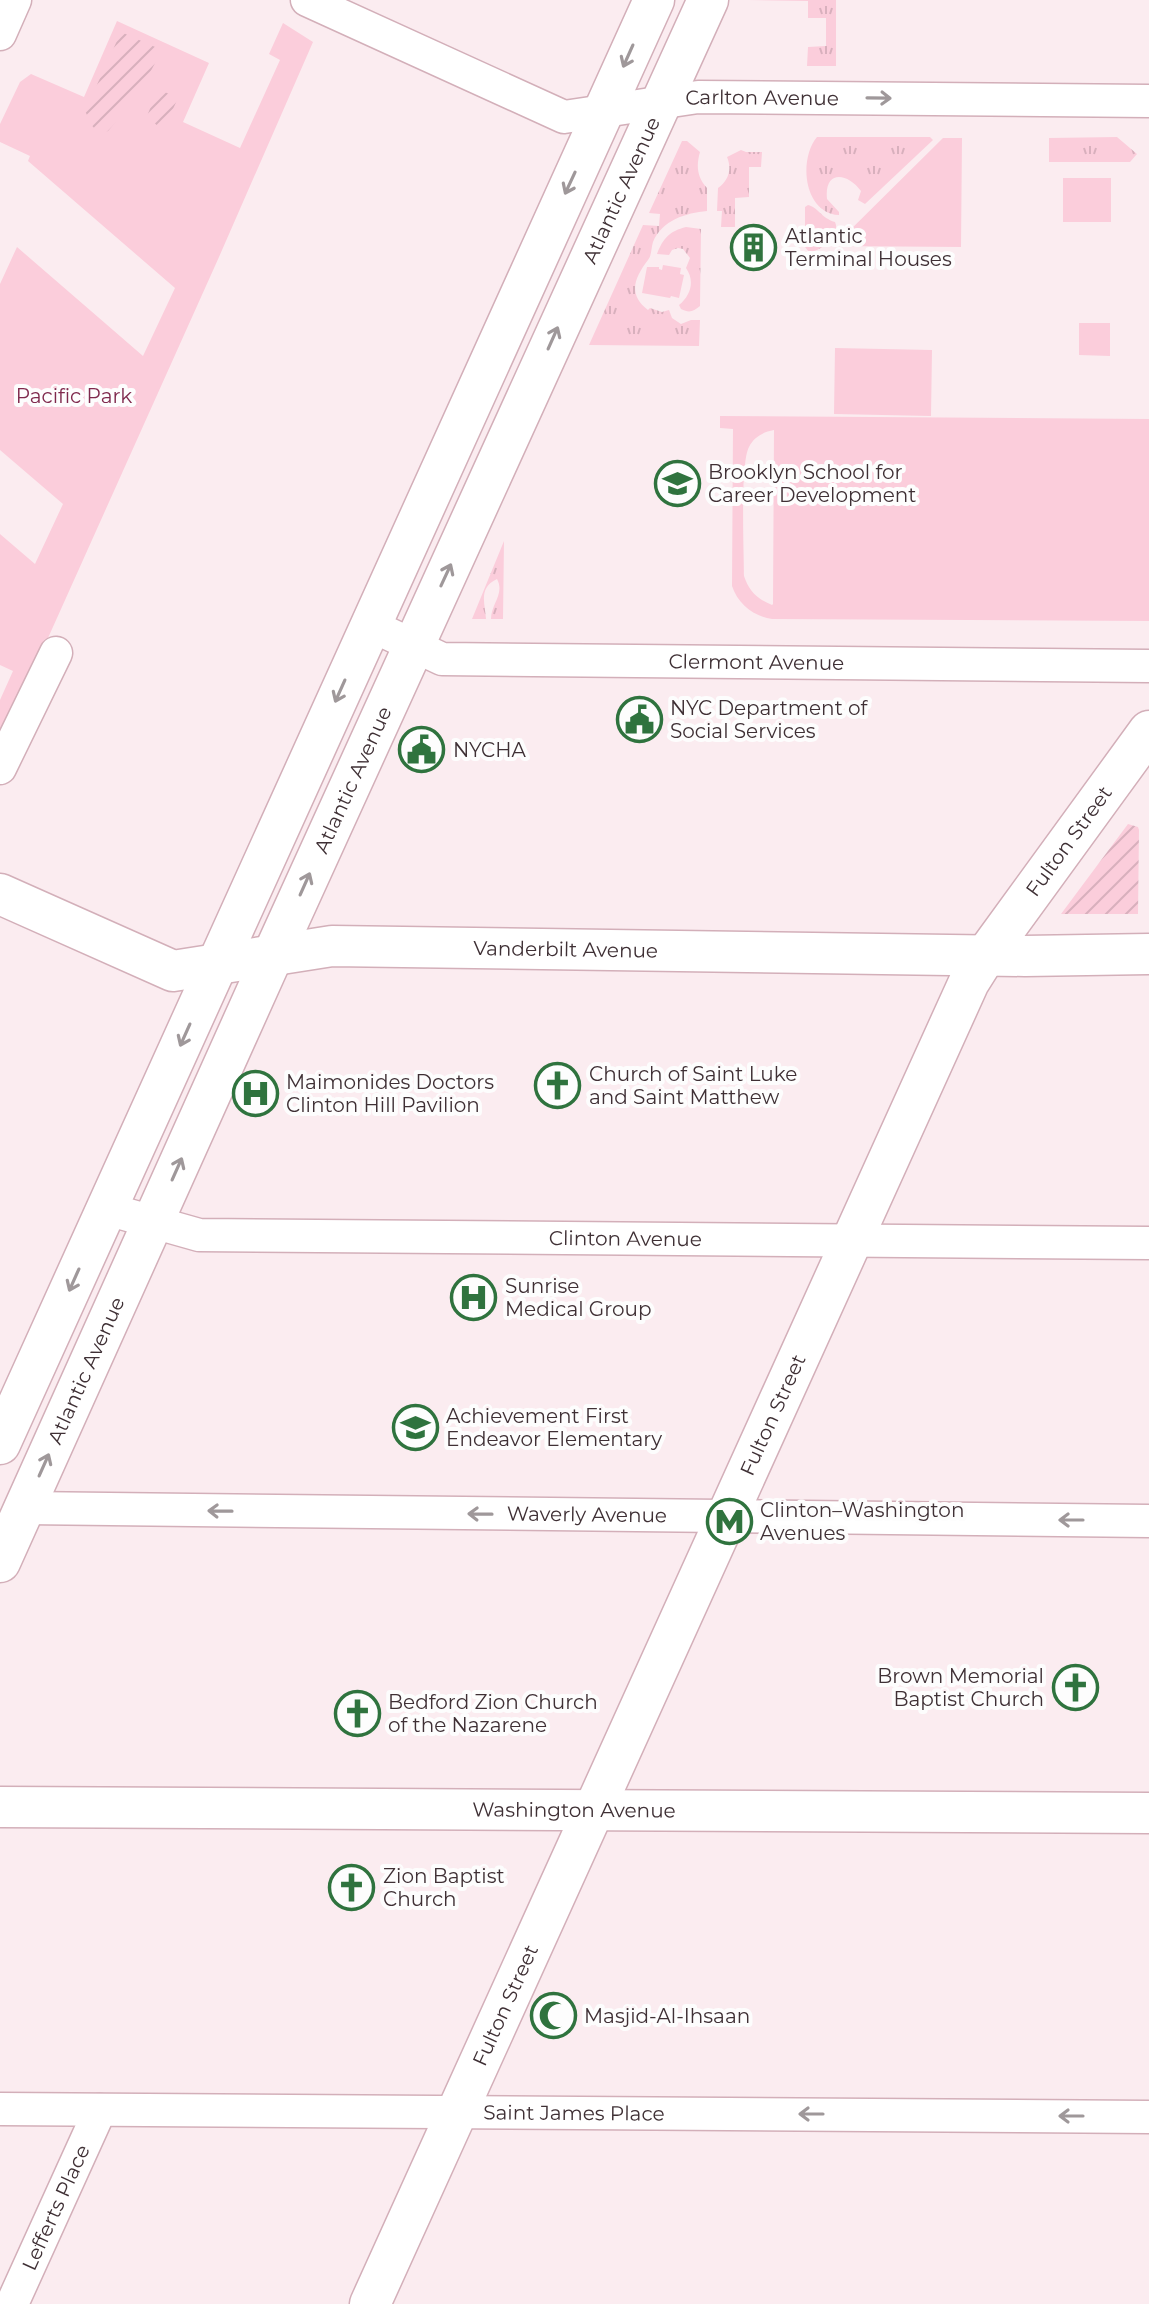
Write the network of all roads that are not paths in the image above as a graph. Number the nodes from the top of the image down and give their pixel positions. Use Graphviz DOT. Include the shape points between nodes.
graph roads {
  1 [pos="15,0"];
  2 [pos="307,0"];
  3 [pos="654,0"];
  4 [pos="708,0"];
  5 [pos="340,7"];
  6 [pos="0,34"];
  7 [pos="1149,101"];
  8 [pos="661,102"];
  9 [pos="603,112"];
  10 [pos="370,625"];
  11 [pos="414,646"];
  12 [pos="56,653"];
  13 [pos="1149,666"];
  14 [pos="1149,731"];
  15 [pos="0,768"];
  16 [pos="0,894"];
  17 [pos="1149,954"];
  18 [pos="273,955"];
  19 [pos="986,955"];
  20 [pos="217,964"];
  21 [pos="107,1209"];
  22 [pos="154,1222"];
  23 [pos="851,1240"];
  24 [pos="1149,1243"];
  25 [pos="0,1444"];
  26 [pos="25,1508"];
  27 [pos="726,1517"];
  28 [pos="1149,1521"];
  29 [pos="0,1562"];
  30 [pos="0,1807"];
  31 [pos="593,1811"];
  32 [pos="1149,1813"];
  33 [pos="0,2109"];
  34 [pos="100,2110"];
  35 [pos="457,2112"];
  36 [pos="1149,2117"];
  37 [pos="12,2304"];
  38 [pos="370,2304"];
  1 -- 6 [label="street"];
  2 -- 5 [label="street, Carlton Avenue"];
  3 -- 9 [label="main road, one-way"];
  4 -- 8 [label="main road, Atlantic Avenue"];
  5 -- 9 [label="street, Carlton Avenue" via="371,29 564,117"];
  8 -- 7 [label="street, Carlton Avenue, one-way" via="698,97"];
  8 -- 9 [label="street, Carlton Avenue"];
  11 -- 8 [label="main road, Atlantic Avenue, one-way"];
  9 -- 10 [label="main road, one-way"];
  10 -- 11 [label="street, Clermont Avenue"];
  10 -- 20 [label="main road, one-way"];
  11 -- 13 [label="street, Clermont Avenue" via="442,659"];
  18 -- 11 [label="main road, Atlantic Avenue, one-way"];
  12 -- 15 [label="street"];
  14 -- 19 [label="main road, Fulton Street"];
  16 -- 20 [label="main road, Vanderbilt Avenue" via="173,971"];
  17 -- 19 [label="main road, Vanderbilt Avenue"];
  18 -- 19 [label="main road, Vanderbilt Avenue" via="332,946"];
  18 -- 20 [label="main road, Vanderbilt Avenue"];
  22 -- 18 [label="main road, Atlantic Avenue, one-way"];
  19 -- 23 [label="main road, Fulton Street"];
  20 -- 21 [label="main road, one-way"];
  21 -- 22 [label="street, Clinton Avenue"];
  21 -- 25 [label="main road, one-way"];
  22 -- 23 [label="street, Clinton Avenue" via="199,1235"];
  26 -- 22 [label="main road, Atlantic Avenue, one-way"];
  23 -- 24 [label="street, Clinton Avenue"];
  23 -- 27 [label="main road, Fulton Street"];
  27 -- 26 [label="street, Waverly Avenue, one-way"];
  26 -- 29 [label="main road, Atlantic Avenue"];
  28 -- 27 [label="street, Waverly Avenue, one-way"];
  27 -- 31 [label="main road, Fulton Street"];
  30 -- 31 [label="main road, Washington Avenue"];
  31 -- 32 [label="main road, Washington Avenue"];
  31 -- 35 [label="main road, Fulton Street"];
  33 -- 34 [label="street, Saint James Place"];
  34 -- 35 [label="street, Saint James Place"];
  34 -- 37 [label="street, Lefferts Place"];
  36 -- 35 [label="street, Saint James Place, one-way"];
  35 -- 38 [label="main road, Fulton Street"];
}
